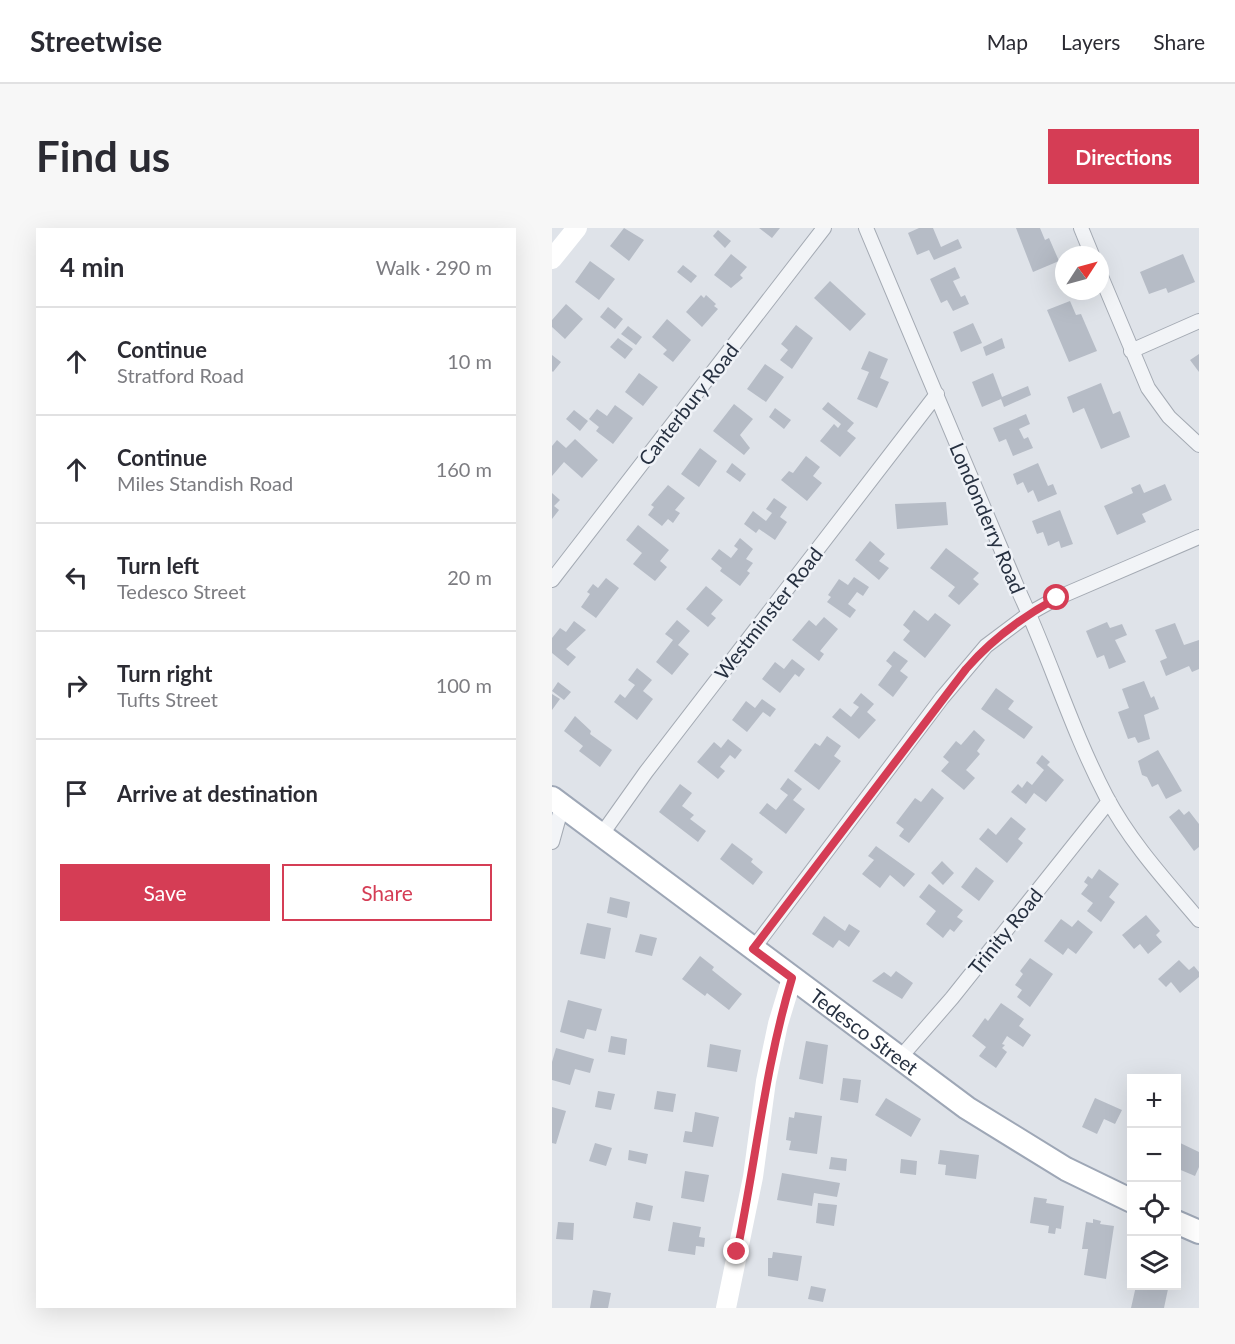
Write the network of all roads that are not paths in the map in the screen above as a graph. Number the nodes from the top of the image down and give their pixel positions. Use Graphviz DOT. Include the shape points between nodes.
graph roads {
  1 [pos="577,228"];
  2 [pos="824,228"];
  3 [pos="866,228"];
  4 [pos="1081,228"];
  5 [pos="1088,246"];
  6 [pos="552,259"];
  7 [pos="1109,296"];
  8 [pos="1199,321"];
  9 [pos="1131,351"];
  10 [pos="938,394"];
  11 [pos="1199,445"];
  12 [pos="1199,537"];
  13 [pos="552,580"];
  14 [pos="1029,614"];
  15 [pos="1109,801"];
  16 [pos="557,802"];
  17 [pos="602,834"];
  18 [pos="552,842"];
  19 [pos="1199,920"];
  20 [pos="753,949"];
  21 [pos="792,978"];
  22 [pos="899,1059"];
  23 [pos="1127,1199"];
  24 [pos="1181,1224"];
  25 [pos="1199,1232"];
  26 [pos="726,1308"];
  1 -- 6 [label="street"];
  2 -- 13 [label="street, Canterbury Road"];
  3 -- 10 [label="street, Londonderry Road"];
  4 -- 5 [label="street"];
  7 -- 9 [label="street"];
  8 -- 9 [label="street"];
  9 -- 11 [label="street" via="1158,404"];
  10 -- 14 [label="street, Londonderry Road"];
  10 -- 17 [label="street, Westminster Road"];
  12 -- 14 [label="street"];
  14 -- 15 [label="street, Londonderry Road"];
  14 -- 20 [label="street" via="986,646 960,676"];
  15 -- 19 [label="street, Londonderry Road" via="1144,854"];
  15 -- 22 [label="street, Trinity Road"];
  16 -- 17 [label="main road, Tedesco Street"];
  16 -- 18 [label="street"];
  17 -- 20 [label="main road, Tedesco Street"];
  20 -- 21 [label="main road, Tedesco Street"];
  21 -- 22 [label="main road, Tedesco Street"];
  21 -- 26 [label="street" via="766,1081 753,1177"];
  22 -- 23 [label="main road, Tedesco Street" via="1008,1135"];
  24 -- 25 [label="main road"];
}
